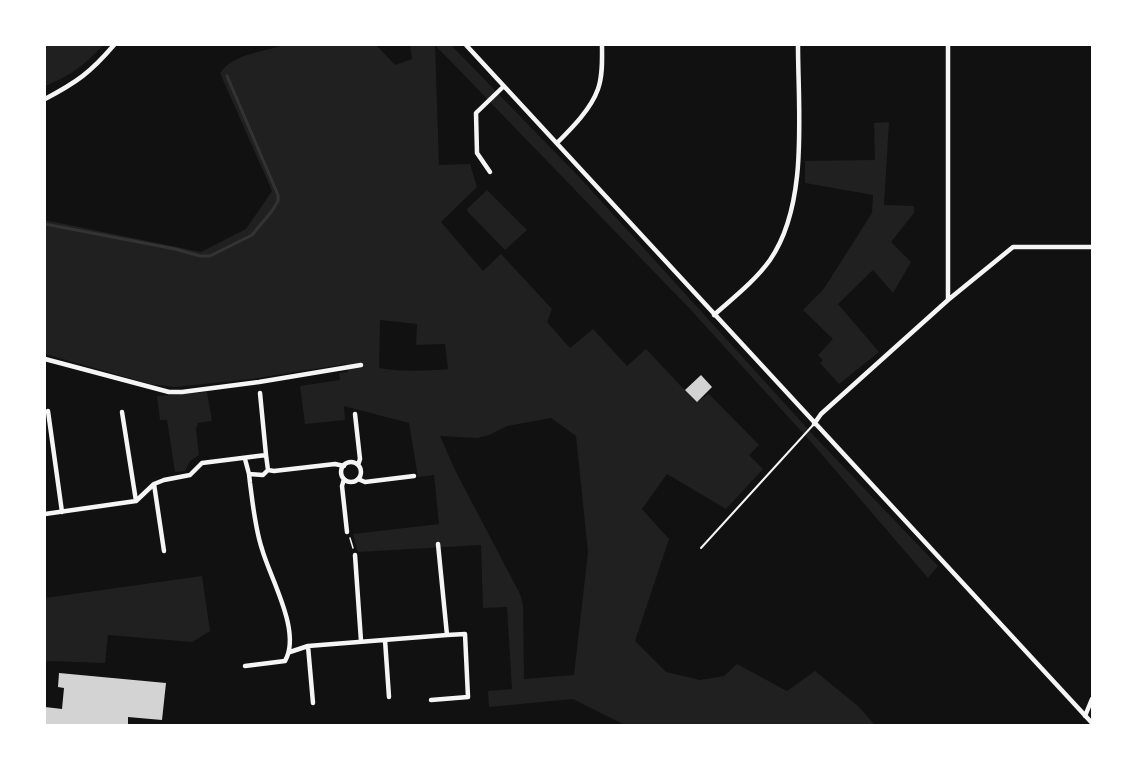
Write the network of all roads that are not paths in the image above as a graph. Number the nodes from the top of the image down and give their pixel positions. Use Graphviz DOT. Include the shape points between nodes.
graph roads {
  1 [pos="114,45"];
  2 [pos="466,45"];
  3 [pos="602,45"];
  4 [pos="798,45"];
  5 [pos="948,45"];
  6 [pos="504,86"];
  7 [pos="45,99"];
  8 [pos="557,143"];
  9 [pos="490,172"];
  10 [pos="1092,247"];
  11 [pos="948,300"];
  12 [pos="714,315"];
  13 [pos="45,359"];
  14 [pos="361,365"];
  15 [pos="260,393"];
  16 [pos="48,411"];
  17 [pos="122,412"];
  18 [pos="355,414"];
  19 [pos="814,424"];
  20 [pos="266,455"];
  21 [pos="245,459"];
  22 [pos="358,465"];
  23 [pos="344,466"];
  24 [pos="268,470"];
  25 [pos="249,474"];
  26 [pos="414,476"];
  27 [pos="344,479"];
  28 [pos="358,479"];
  29 [pos="154,484"];
  30 [pos="136,501"];
  31 [pos="62,512"];
  32 [pos="45,514"];
  33 [pos="348,532"];
  34 [pos="438,544"];
  35 [pos="701,548"];
  36 [pos="164,551"];
  37 [pos="355,555"];
  38 [pos="447,635"];
  39 [pos="385,640"];
  40 [pos="361,641"];
  41 [pos="308,646"];
  42 [pos="290,652"];
  43 [pos="245,666"];
  44 [pos="389,697"];
  45 [pos="1092,699"];
  46 [pos="431,700"];
  47 [pos="313,703"];
  48 [pos="1085,716"];
  49 [pos="1092,723"];
  1 -- 7 [label="street" via="92,70"];
  2 -- 6 [label="street"];
  3 -- 8 [label="street" via="598,90"];
  4 -- 12 [label="street" via="798,173 793,207 770,260"];
  5 -- 11 [label="street"];
  6 -- 8 [label="street"];
  6 -- 9 [label="street" via="476,113 477,153"];
  8 -- 12 [label="street"];
  10 -- 11 [label="street" via="1013,247"];
  11 -- 19 [label="street"];
  12 -- 19 [label="street"];
  13 -- 14 [label="street" via="169,392"];
  15 -- 20 [label="street"];
  16 -- 31 [label="street"];
  17 -- 30 [label="street"];
  18 -- 22 [label="street"];
  19 -- 35 [label="lane"];
  19 -- 48 [label="street"];
  20 -- 21 [label="street"];
  20 -- 24 [label="street"];
  21 -- 25 [label="street"];
  21 -- 29 [label="street" via="202,463 190,475"];
  22 -- 23 [label="street"];
  22 -- 28 [label="street"];
  23 -- 24 [label="street"];
  23 -- 27 [label="street"];
  24 -- 25 [label="street" via="263,475"];
  25 -- 42 [label="street" via="261,548 281,600"];
  26 -- 28 [label="street" via="365,482"];
  27 -- 28 [label="street"];
  27 -- 33 [label="street"];
  29 -- 30 [label="street"];
  29 -- 36 [label="street"];
  30 -- 31 [label="street"];
  31 -- 32 [label="street"];
  34 -- 38 [label="street"];
  37 -- 40 [label="street"];
  38 -- 39 [label="street"];
  38 -- 46 [label="street" via="465,634 468,698"];
  39 -- 40 [label="street"];
  39 -- 44 [label="street"];
  40 -- 41 [label="street"];
  41 -- 42 [label="street"];
  41 -- 47 [label="street"];
  42 -- 43 [label="street" via="285,661"];
  45 -- 48 [label="street"];
  48 -- 49 [label="street"];
}
